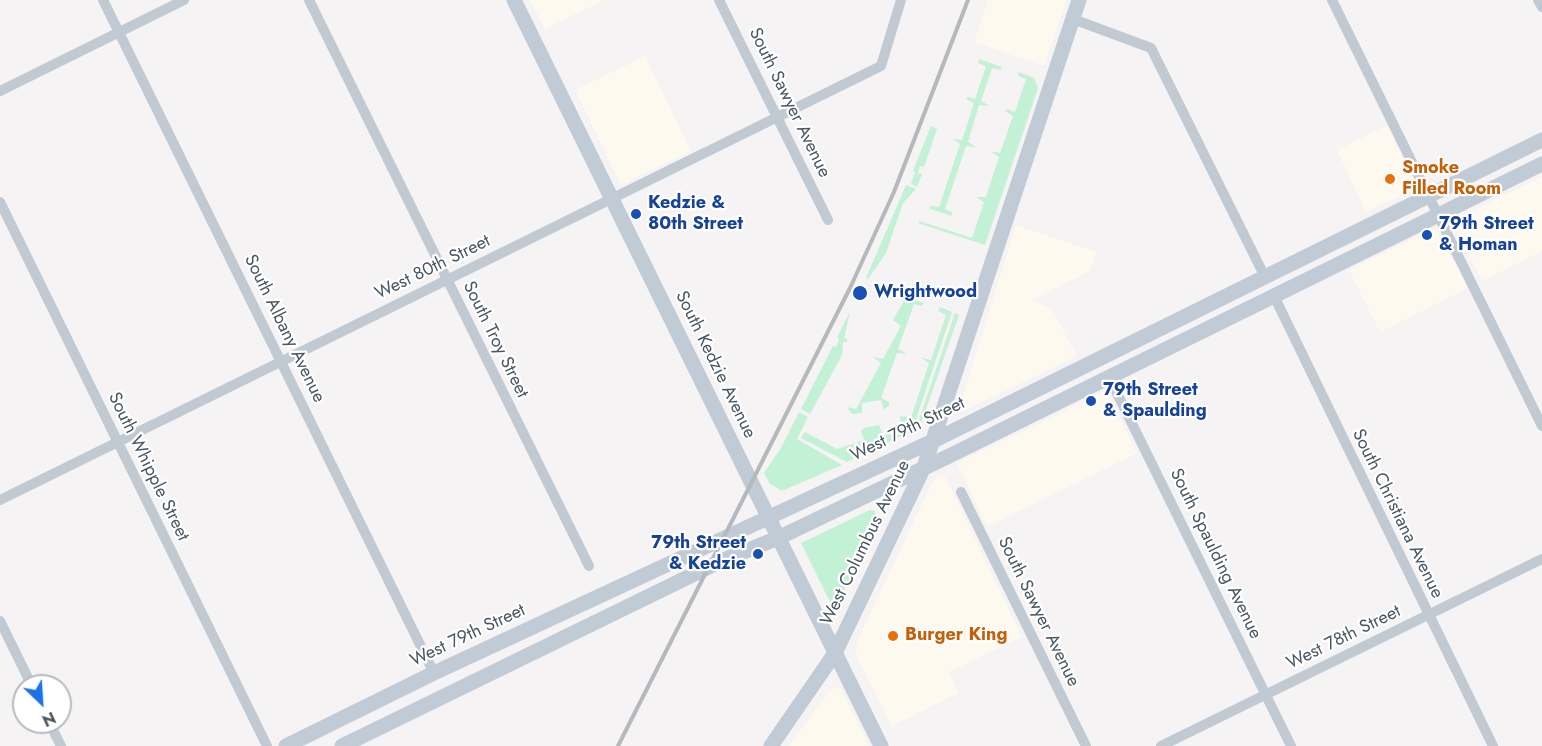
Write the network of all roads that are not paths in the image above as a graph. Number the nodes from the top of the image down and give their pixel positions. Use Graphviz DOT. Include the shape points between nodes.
graph roads {
  1 [pos="103,0"];
  2 [pos="184,0"];
  3 [pos="309,0"];
  4 [pos="514,0"];
  5 [pos="719,0"];
  6 [pos="902,0"];
  7 [pos="1079,0"];
  8 [pos="1332,0"];
  9 [pos="1538,0"];
  10 [pos="1542,7"];
  11 [pos="1073,19"];
  12 [pos="118,32"];
  13 [pos="0,91"];
  14 [pos="778,117"];
  15 [pos="1542,140"];
  16 [pos="1542,164"];
  17 [pos="1428,195"];
  18 [pos="612,199"];
  19 [pos="0,202"];
  20 [pos="1438,214"];
  21 [pos="828,220"];
  22 [pos="1264,277"];
  23 [pos="447,280"];
  24 [pos="1274,296"];
  25 [pos="281,361"];
  26 [pos="1109,377"];
  27 [pos="1542,426"];
  28 [pos="933,441"];
  29 [pos="118,442"];
  30 [pos="924,468"];
  31 [pos="961,492"];
  32 [pos="0,500"];
  33 [pos="768,518"];
  34 [pos="778,538"];
  35 [pos="1542,559"];
  36 [pos="589,566"];
  37 [pos="1428,615"];
  38 [pos="0,621"];
  39 [pos="835,653"];
  40 [pos="26,674"];
  41 [pos="434,674"];
  42 [pos="1266,695"];
  43 [pos="267,746"];
  44 [pos="286,746"];
  45 [pos="342,746"];
  46 [pos="771,746"];
  47 [pos="881,746"];
  48 [pos="1086,746"];
  49 [pos="1161,746"];
  50 [pos="1291,746"];
  51 [pos="1493,746"];
  1 -- 12 [label="street, South Albany Avenue"];
  2 -- 12 [label="street"];
  3 -- 23 [label="street, South Troy Street"];
  4 -- 18 [label="main road, South Kedzie Avenue"];
  5 -- 14 [label="street, South Sawyer Avenue"];
  6 -- 14 [label="street, West 80th Street" via="881,66"];
  7 -- 11 [label="main road, West Columbus Avenue"];
  8 -- 17 [label="street"];
  9 -- 10 [label="street"];
  11 -- 22 [label="street" via="1151,48"];
  11 -- 28 [label="main road, West Columbus Avenue"];
  12 -- 13 [label="street"];
  12 -- 25 [label="street, South Albany Avenue"];
  14 -- 18 [label="street, West 80th Street"];
  14 -- 21 [label="street, South Sawyer Avenue"];
  15 -- 17 [label="main road, West 79th Street"];
  16 -- 20 [label="main road"];
  17 -- 20 [label="street"];
  17 -- 22 [label="main road, West 79th Street"];
  18 -- 23 [label="street, West 80th Street"];
  18 -- 33 [label="main road, South Kedzie Avenue"];
  19 -- 29 [label="street, South Whipple Street"];
  20 -- 24 [label="main road"];
  20 -- 27 [label="street"];
  22 -- 28 [label="main road, West 79th Street"];
  23 -- 25 [label="street, West 80th Street"];
  23 -- 36 [label="street, South Troy Street"];
  24 -- 26 [label="main road"];
  24 -- 37 [label="street, South Christiana Avenue"];
  25 -- 29 [label="street, West 80th Street"];
  25 -- 41 [label="street, South Albany Avenue"];
  26 -- 30 [label="main road"];
  26 -- 42 [label="street, South Spaulding Avenue"];
  28 -- 30 [label="main road, West Columbus Avenue"];
  28 -- 33 [label="main road, West 79th Street"];
  29 -- 32 [label="street, West 80th Street"];
  29 -- 43 [label="street, South Whipple Street"];
  30 -- 34 [label="main road"];
  30 -- 39 [label="main road, West Columbus Avenue"];
  31 -- 48 [label="street, South Sawyer Avenue"];
  33 -- 34 [label="main road, South Kedzie Avenue"];
  33 -- 41 [label="main road, West 79th Street"];
  34 -- 39 [label="main road, South Kedzie Avenue"];
  34 -- 45 [label="main road" via="721,561"];
  35 -- 37 [label="street, West 78th Street"];
  37 -- 42 [label="street, West 78th Street"];
  37 -- 51 [label="street, South Christiana Avenue"];
  38 -- 40 [label="street"];
  39 -- 46 [label="main road, West Columbus Avenue"];
  39 -- 47 [label="main road, South Kedzie Avenue"];
  41 -- 44 [label="main road, West 79th Street"];
  42 -- 49 [label="street, West 78th Street"];
  42 -- 50 [label="street, South Spaulding Avenue"];
}
